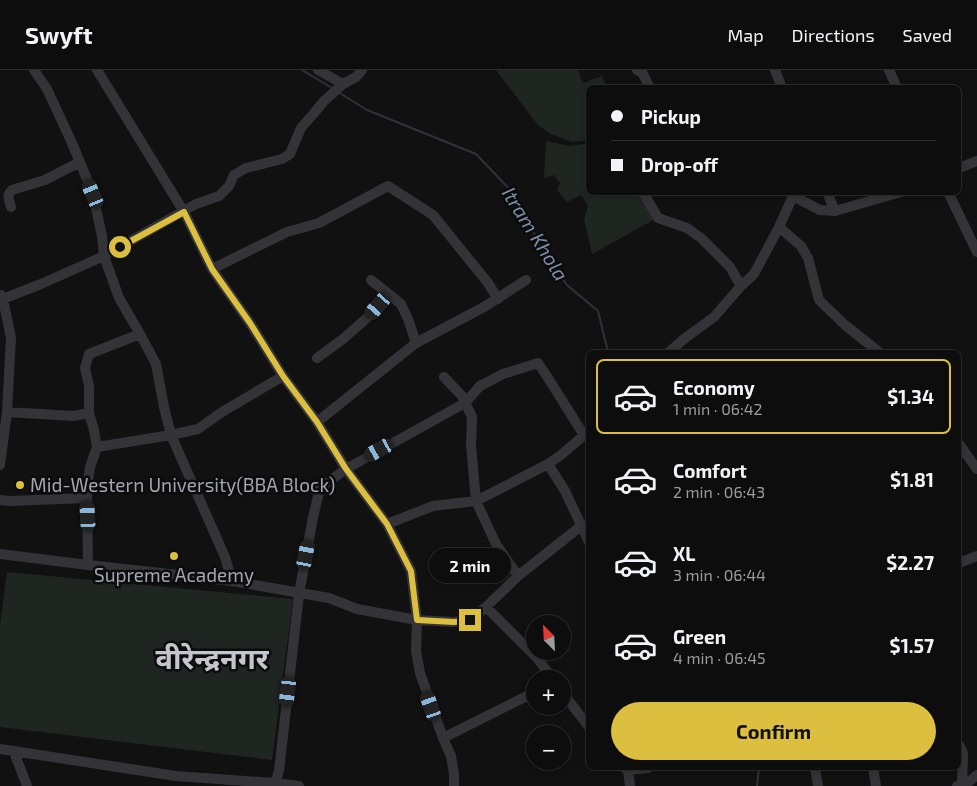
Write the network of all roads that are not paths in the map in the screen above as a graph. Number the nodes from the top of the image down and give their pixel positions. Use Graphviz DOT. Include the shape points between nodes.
graph roads {
  1 [pos="34,70"];
  2 [pos="97,70"];
  3 [pos="318,70"];
  4 [pos="362,70"];
  5 [pos="637,70"];
  6 [pos="775,70"];
  7 [pos="889,70"];
  8 [pos="343,84"];
  9 [pos="648,85"];
  10 [pos="781,85"];
  11 [pos="896,85"];
  12 [pos="977,161"];
  13 [pos="80,162"];
  14 [pos="961,167"];
  15 [pos="645,195"];
  16 [pos="828,195"];
  17 [pos="891,195"];
  18 [pos="949,195"];
  19 [pos="11,207"];
  20 [pos="835,211"];
  21 [pos="184,212"];
  22 [pos="779,227"];
  23 [pos="977,252"];
  24 [pos="104,256"];
  25 [pos="212,269"];
  26 [pos="371,280"];
  27 [pos="526,280"];
  28 [pos="741,286"];
  29 [pos="388,294"];
  30 [pos="1,298"];
  31 [pos="498,298"];
  32 [pos="140,334"];
  33 [pos="416,343"];
  34 [pos="671,350"];
  35 [pos="876,350"];
  36 [pos="317,358"];
  37 [pos="283,376"];
  38 [pos="444,377"];
  39 [pos="465,403"];
  40 [pos="7,412"];
  41 [pos="89,413"];
  42 [pos="317,422"];
  43 [pos="586,433"];
  44 [pos="170,435"];
  45 [pos="97,447"];
  46 [pos="961,447"];
  47 [pos="548,464"];
  48 [pos="0,465"];
  49 [pos="346,469"];
  50 [pos="977,469"];
  51 [pos="87,498"];
  52 [pos="0,500"];
  53 [pos="476,501"];
  54 [pos="387,524"];
  55 [pos="581,526"];
  56 [pos="586,536"];
  57 [pos="0,554"];
  58 [pos="977,556"];
  59 [pos="961,562"];
  60 [pos="88,565"];
  61 [pos="518,576"];
  62 [pos="232,581"];
  63 [pos="299,594"];
  64 [pos="486,607"];
  65 [pos="417,620"];
  66 [pos="546,670"];
  67 [pos="526,696"];
  68 [pos="571,704"];
  69 [pos="586,723"];
  70 [pos="443,738"];
  71 [pos="961,748"];
  72 [pos="0,749"];
  73 [pos="14,752"];
  74 [pos="626,770"];
  75 [pos="815,770"];
  76 [pos="873,770"];
  77 [pos="977,775"];
  78 [pos="175,781"];
  79 [pos="274,784"];
  80 [pos="960,785"];
  81 [pos="27,786"];
  82 [pos="300,786"];
  83 [pos="454,786"];
  84 [pos="630,786"];
  85 [pos="818,786"];
  86 [pos="876,786"];
  1 -- 13 [label="street" via="47,89"];
  2 -- 21 [label="street"];
  3 -- 8 [label="street"];
  4 -- 8 [label="street"];
  5 -- 9 [label="street" via="642,72"];
  6 -- 10 [label="street"];
  7 -- 11 [label="street"];
  8 -- 21 [label="street" via="301,128 290,154 234,174 230,186 219,196"];
  12 -- 14 [label="street"];
  13 -- 19 [label="street" via="45,180 12,190 8,195"];
  13 -- 24 [label="street" via="93,194"];
  15 -- 28 [label="street" via="658,218 687,228 701,238 730,267"];
  16 -- 20 [label="street"];
  17 -- 20 [label="street"];
  18 -- 23 [label="street"];
  20 -- 22 [label="street" via="820,210 793,196"];
  21 -- 24 [label="street"];
  21 -- 25 [label="street"];
  22 -- 28 [label="street" via="754,274"];
  22 -- 35 [label="street" via="801,246 808,258 819,300 845,326"];
  24 -- 30 [label="street"];
  24 -- 32 [label="street" via="119,298"];
  25 -- 31 [label="street" via="287,232 319,223 388,186 432,215"];
  25 -- 37 [label="street"];
  26 -- 29 [label="street"];
  27 -- 31 [label="street"];
  28 -- 34 [label="street" via="714,317"];
  29 -- 33 [label="street" via="401,304"];
  29 -- 36 [label="street" via="368,317"];
  30 -- 40 [label="street" via="11,338"];
  31 -- 33 [label="street"];
  32 -- 41 [label="street" via="89,354 85,368"];
  32 -- 44 [label="street" via="156,364"];
  33 -- 42 [label="street"];
  37 -- 42 [label="street"];
  37 -- 44 [label="street" via="198,428"];
  38 -- 39 [label="street"];
  39 -- 43 [label="street" via="480,386 503,374 538,363 568,412"];
  39 -- 49 [label="street"];
  39 -- 53 [label="street" via="472,417"];
  40 -- 41 [label="street" via="73,416"];
  40 -- 48 [label="street"];
  41 -- 45 [label="street"];
  42 -- 49 [label="street"];
  43 -- 47 [label="street"];
  44 -- 45 [label="street"];
  44 -- 62 [label="street" via="225,557"];
  45 -- 51 [label="street" via="90,467"];
  46 -- 50 [label="street"];
  47 -- 53 [label="street"];
  47 -- 55 [label="street"];
  49 -- 54 [label="street"];
  49 -- 63 [label="street" via="320,488"];
  51 -- 52 [label="street"];
  51 -- 60 [label="street"];
  53 -- 54 [label="street" via="433,506"];
  53 -- 61 [label="street" via="496,544"];
  54 -- 65 [label="street" via="411,571"];
  55 -- 56 [label="street"];
  55 -- 61 [label="street"];
  57 -- 60 [label="street"];
  58 -- 59 [label="street"];
  60 -- 62 [label="street"];
  61 -- 64 [label="street"];
  62 -- 63 [label="street"];
  63 -- 65 [label="street" via="329,598 358,609"];
  63 -- 79 [label="street" via="279,771"];
  64 -- 65 [label="street" via="470,620"];
  64 -- 66 [label="street"];
  65 -- 70 [label="street" via="416,651 420,673"];
  67 -- 70 [label="street"];
  68 -- 69 [label="street"];
  70 -- 83 [label="street" via="451,756"];
  71 -- 80 [label="street"];
  72 -- 73 [label="street"];
  73 -- 78 [label="street"];
  73 -- 81 [label="street"];
  74 -- 84 [label="street"];
  75 -- 85 [label="street"];
  76 -- 86 [label="street"];
  77 -- 80 [label="street"];
  78 -- 79 [label="street"];
  79 -- 82 [label="street"];
}
